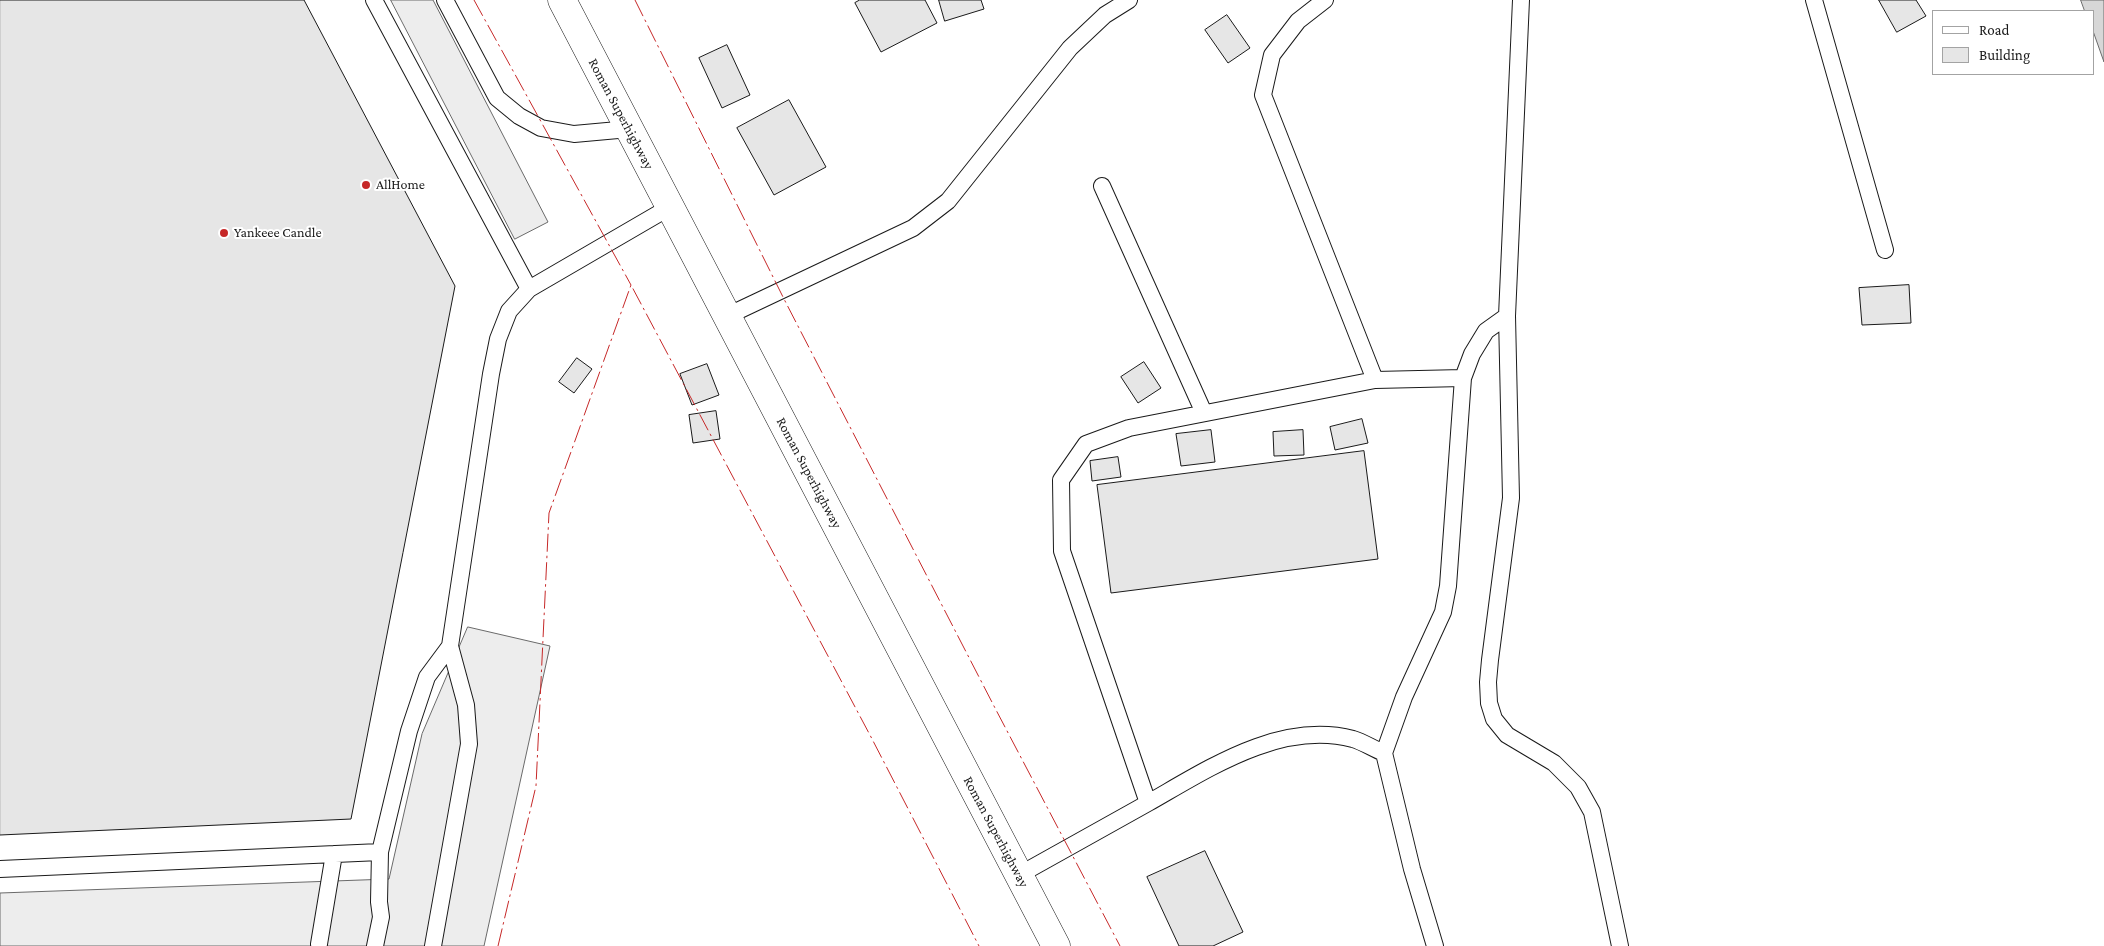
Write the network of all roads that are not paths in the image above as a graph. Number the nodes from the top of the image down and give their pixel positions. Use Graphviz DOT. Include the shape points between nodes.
graph roads {
  1 [pos="374,0"];
  2 [pos="445,0"];
  3 [pos="562,0"];
  4 [pos="1129,0"];
  5 [pos="1325,0"];
  6 [pos="1521,0"];
  7 [pos="1814,0"];
  8 [pos="629,129"];
  9 [pos="1102,186"];
  10 [pos="670,207"];
  11 [pos="1885,250"];
  12 [pos="529,289"];
  13 [pos="727,316"];
  14 [pos="1507,316"];
  15 [pos="1463,378"];
  16 [pos="1375,380"];
  17 [pos="1204,413"];
  18 [pos="450,646"];
  19 [pos="1384,753"];
  20 [pos="1148,803"];
  21 [pos="380,852"];
  22 [pos="334,854"];
  23 [pos="0,869"];
  24 [pos="1019,874"];
  25 [pos="319,944"];
  26 [pos="375,946"];
  27 [pos="433,946"];
  28 [pos="1056,946"];
  29 [pos="1435,946"];
  30 [pos="1620,946"];
  1 -- 12 [label="lane"];
  2 -- 8 [label="lane" via="497,98 519,116 541,128 574,134"];
  3 -- 8 [label="main road, Roman Superhighway"];
  4 -- 13 [label="lane" via="1105,15 1070,48 948,201 920,223 889,240"];
  5 -- 16 [label="lane" via="1298,21 1272,55 1263,96"];
  6 -- 14 [label="lane"];
  7 -- 11 [label="lane"];
  8 -- 10 [label="main road, Roman Superhighway"];
  9 -- 17 [label="lane"];
  10 -- 12 [label="lane"];
  10 -- 13 [label="main road, Roman Superhighway"];
  12 -- 18 [label="lane" via="509,312 498,340"];
  13 -- 24 [label="main road, Roman Superhighway"];
  14 -- 15 [label="lane" via="1486,331"];
  14 -- 30 [label="lane" via="1511,498 1490,660 1489,703 1494,719 1507,735 1554,763 1578,787 1592,812"];
  15 -- 16 [label="lane"];
  15 -- 19 [label="lane" via="1448,586 1443,612 1404,697"];
  16 -- 17 [label="lane"];
  17 -- 20 [label="lane" via="1129,428 1086,444 1061,480 1062,551"];
  18 -- 21 [label="lane" via="427,677 409,731"];
  18 -- 27 [label="lane" via="466,705 469,744"];
  19 -- 20 [label="lane" via="1353,740 1323,735 1290,738 1257,746 1214,765"];
  19 -- 29 [label="lane" via="1412,869"];
  20 -- 24 [label="lane"];
  21 -- 22 [label="lane"];
  21 -- 26 [label="lane" via="381,917"];
  22 -- 23 [label="lane"];
  22 -- 25 [label="lane"];
  24 -- 28 [label="main road, Roman Superhighway"];
}
